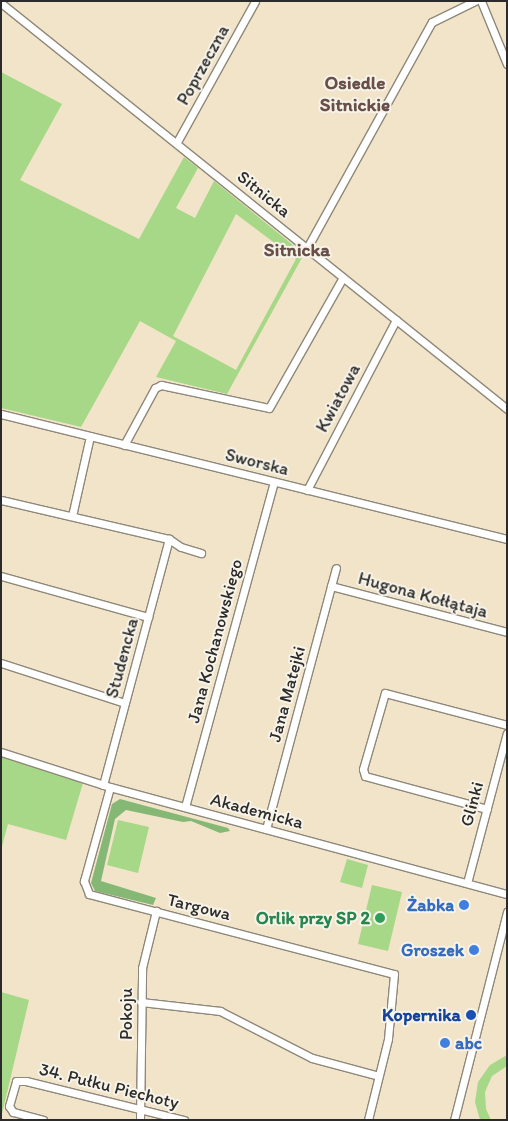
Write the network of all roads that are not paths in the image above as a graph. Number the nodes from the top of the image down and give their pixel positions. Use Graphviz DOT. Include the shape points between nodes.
graph roads {
  1 [pos="254,1"];
  2 [pos="475,1"];
  3 [pos="480,1"];
  4 [pos="1,3"];
  5 [pos="507,64"];
  6 [pos="177,142"];
  7 [pos="307,248"];
  8 [pos="343,277"];
  9 [pos="396,320"];
  10 [pos="507,409"];
  11 [pos="1,414"];
  12 [pos="90,436"];
  13 [pos="124,445"];
  14 [pos="274,482"];
  15 [pos="307,490"];
  16 [pos="1,500"];
  17 [pos="72,516"];
  18 [pos="170,539"];
  19 [pos="507,539"];
  20 [pos="201,553"];
  21 [pos="336,568"];
  22 [pos="1,576"];
  23 [pos="331,586"];
  24 [pos="148,617"];
  25 [pos="507,632"];
  26 [pos="1,663"];
  27 [pos="125,703"];
  28 [pos="507,724"];
  29 [pos="507,733"];
  30 [pos="1,752"];
  31 [pos="106,786"];
  32 [pos="185,807"];
  33 [pos="487,809"];
  34 [pos="266,829"];
  35 [pos="467,883"];
  36 [pos="85,890"];
  37 [pos="507,894"];
  38 [pos="156,911"];
  39 [pos="507,912"];
  40 [pos="141,1002"];
  41 [pos="379,1076"];
  42 [pos="141,1109"];
  43 [pos="43,1120"];
  44 [pos="140,1120"];
  45 [pos="184,1120"];
  46 [pos="368,1120"];
  47 [pos="454,1120"];
  1 -- 6 [label="street, Poprzeczna"];
  2 -- 7 [label="street" via="432,22"];
  3 -- 5 [label="street"];
  4 -- 6 [label="street, Sitnicka"];
  6 -- 7 [label="street, Sitnicka"];
  7 -- 8 [label="street, Sitnicka"];
  8 -- 9 [label="street, Sitnicka"];
  8 -- 13 [label="street" via="269,408 161,384 155,388"];
  9 -- 10 [label="street, Sitnicka"];
  9 -- 15 [label="street, Kwiatowa"];
  11 -- 12 [label="street, Sworska"];
  12 -- 13 [label="street, Sworska"];
  12 -- 17 [label="street"];
  13 -- 14 [label="street, Sworska"];
  14 -- 15 [label="street, Sworska"];
  14 -- 32 [label="street, Jana Kochanowskiego"];
  15 -- 19 [label="street, Sworska"];
  16 -- 17 [label="street"];
  17 -- 18 [label="street"];
  18 -- 20 [label="street" via="181,547"];
  18 -- 24 [label="street, Studencka"];
  21 -- 23 [label="street, Jana Matejki"];
  22 -- 24 [label="street"];
  23 -- 25 [label="street, Hugona Kołłątaja"];
  23 -- 34 [label="street, Jana Matejki"];
  24 -- 27 [label="street, Studencka"];
  26 -- 27 [label="street"];
  27 -- 31 [label="street, Studencka"];
  28 -- 33 [label="street" via="385,693 364,769 365,776"];
  29 -- 33 [label="street, Glinki"];
  30 -- 31 [label="street, Akademicka"];
  31 -- 32 [label="street, Akademicka"];
  31 -- 36 [label="street, Studencka" via="84,882"];
  32 -- 34 [label="street, Akademicka"];
  33 -- 35 [label="street, Glinki"];
  34 -- 35 [label="street, Akademicka"];
  35 -- 37 [label="street, Akademicka"];
  36 -- 38 [label="street, Targowa" via="92,895"];
  38 -- 40 [label="street, Pokoju" via="142,968"];
  38 -- 41 [label="street, Targowa" via="394,974 388,1039"];
  39 -- 47 [label="street"];
  40 -- 41 [label="street" via="220,1011 312,1058"];
  40 -- 42 [label="street, Pokoju"];
  41 -- 46 [label="street"];
  42 -- 43 [label="street, 34. Pułku Piechoty" via="16,1081 9,1106 13,1112"];
  42 -- 44 [label="street, Pokoju"];
  42 -- 45 [label="street, 34. Pułku Piechoty"];
}
